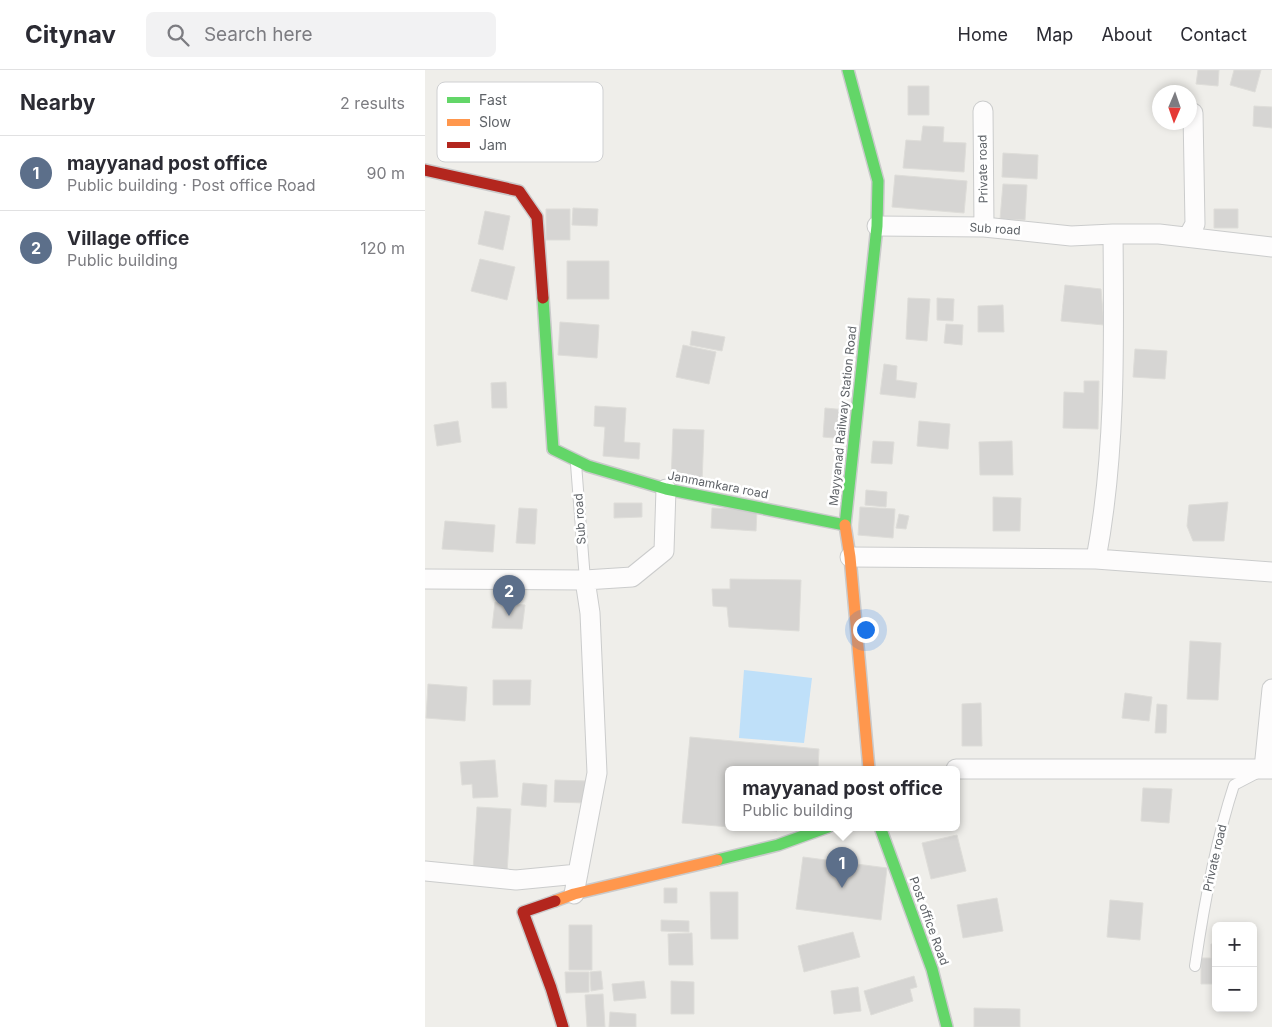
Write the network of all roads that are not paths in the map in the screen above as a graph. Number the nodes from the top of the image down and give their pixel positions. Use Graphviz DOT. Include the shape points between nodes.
graph roads {
  1 [pos="848,70"];
  2 [pos="983,111"];
  3 [pos="1193,130"];
  4 [pos="425,170"];
  5 [pos="877,226"];
  6 [pos="984,227"];
  7 [pos="1113,234"];
  8 [pos="1188,237"];
  9 [pos="1272,247"];
  10 [pos="576,459"];
  11 [pos="666,489"];
  12 [pos="845,525"];
  13 [pos="850,557"];
  14 [pos="1096,559"];
  15 [pos="1272,572"];
  16 [pos="425,578"];
  17 [pos="585,580"];
  18 [pos="1272,690"];
  19 [pos="869,766"];
  20 [pos="960,769"];
  21 [pos="1268,769"];
  22 [pos="816,831"];
  23 [pos="881,831"];
  24 [pos="425,871"];
  25 [pos="578,874"];
  26 [pos="574,894"];
  27 [pos="1195,966"];
  28 [pos="563,1027"];
  29 [pos="947,1027"];
  1 -- 5 [label="street, Mayyanad Railway Station Road" via="878,181"];
  2 -- 6 [label="street, Private road"];
  3 -- 8 [label="street" via="1195,224"];
  4 -- 10 [label="street, Janmamkara road" via="519,191 537,216 553,449"];
  5 -- 6 [label="street, Sub road"];
  5 -- 12 [label="street, Mayyanad Railway Station Road"];
  6 -- 7 [label="street, Sub road" via="1071,236"];
  7 -- 8 [label="street, Sub road"];
  7 -- 14 [label="street" via="1109,459"];
  8 -- 9 [label="street, Sub road"];
  10 -- 11 [label="street, Janmamkara road" via="588,466"];
  10 -- 17 [label="lane, Sub road"];
  11 -- 12 [label="street, Janmamkara road"];
  11 -- 17 [label="street" via="664,551 632,577"];
  12 -- 13 [label="street, Mayyanad Railway Station Road"];
  13 -- 14 [label="street"];
  13 -- 19 [label="street, Mayyanad Railway Station Road"];
  14 -- 15 [label="street"];
  16 -- 17 [label="street"];
  17 -- 25 [label="street" via="597,772"];
  18 -- 21 [label="street"];
  20 -- 21 [label="street"];
  21 -- 27 [label="lane, Private road" via="1235,784 1232,792 1205,900"];
  22 -- 26 [label="street" via="778,844"];
  23 -- 29 [label="street, Post office Road" via="932,969"];
  24 -- 25 [label="street" via="516,880"];
  25 -- 26 [label="street"];
  26 -- 28 [label="street" via="523,912"];
}
